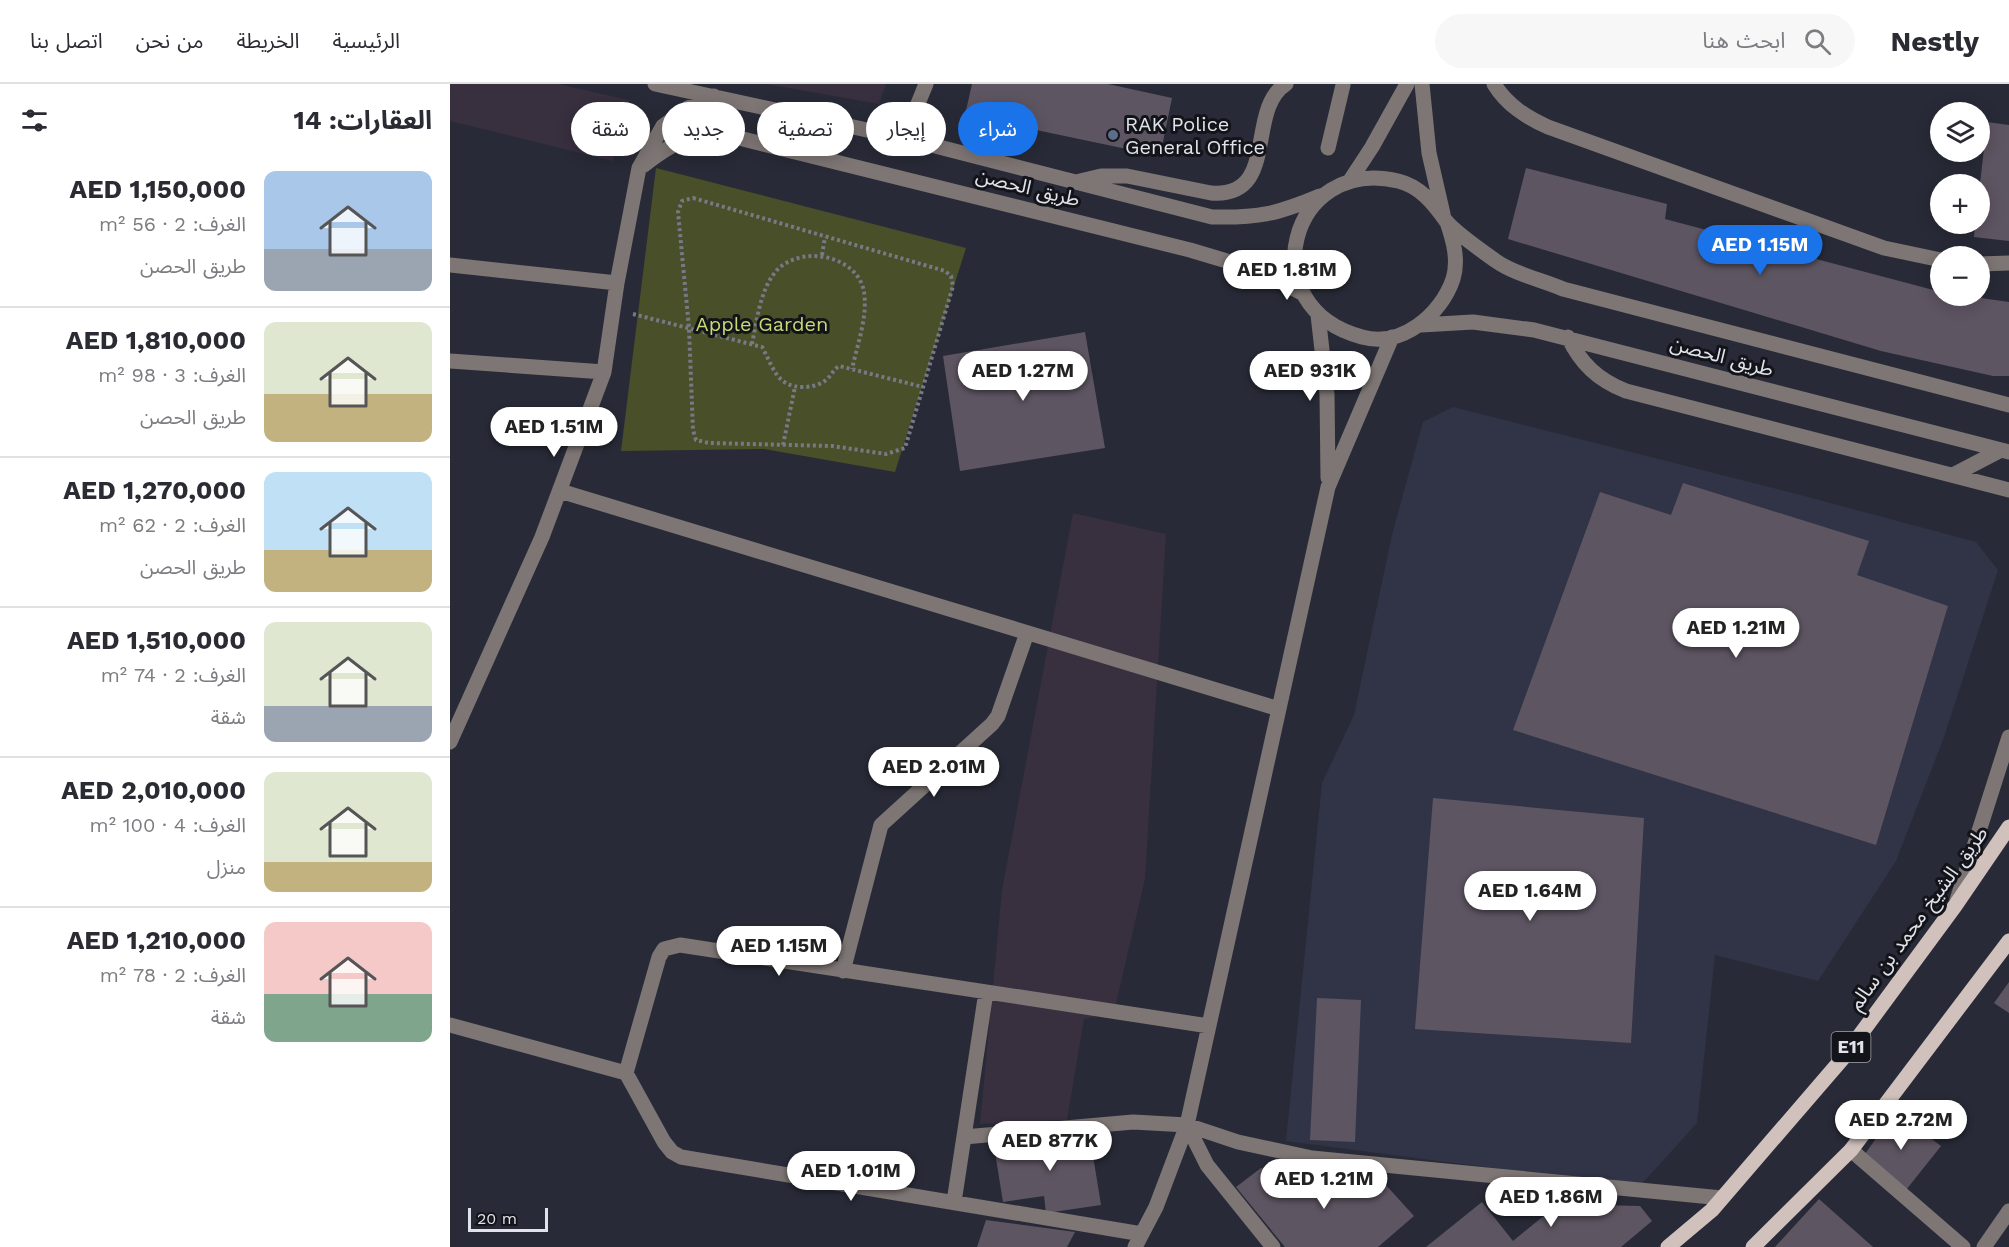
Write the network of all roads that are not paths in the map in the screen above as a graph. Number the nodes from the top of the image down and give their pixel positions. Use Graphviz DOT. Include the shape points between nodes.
graph roads {
  1 [pos="655,84"];
  2 [pos="926,84"];
  3 [pos="1286,84"];
  4 [pos="1342,84"];
  5 [pos="1407,84"];
  6 [pos="1422,84"];
  7 [pos="1494,84"];
  8 [pos="714,96"];
  9 [pos="918,102"];
  10 [pos="866,130"];
  11 [pos="1328,148"];
  12 [pos="946,149"];
  13 [pos="639,168"];
  14 [pos="1349,182"];
  15 [pos="1076,183"];
  16 [pos="1325,194"];
  17 [pos="1445,218"];
  18 [pos="1930,258"];
  19 [pos="2009,263"];
  20 [pos="1990,264"];
  21 [pos="450,265"];
  22 [pos="617,283"];
  23 [pos="1302,293"];
  24 [pos="1318,315"];
  25 [pos="1421,324"];
  26 [pos="1392,337"];
  27 [pos="1568,337"];
  28 [pos="450,361"];
  29 [pos="604,372"];
  30 [pos="2009,405"];
  31 [pos="2005,451"];
  32 [pos="1953,475"];
  33 [pos="1328,487"];
  34 [pos="2009,490"];
  35 [pos="560,491"];
  36 [pos="1026,633"];
  37 [pos="1279,709"];
  38 [pos="2009,737"];
  39 [pos="450,742"];
  40 [pos="2009,826"];
  41 [pos="1955,906"];
  42 [pos="2009,941"];
  43 [pos="843,970"];
  44 [pos="986,992"];
  45 [pos="450,1025"];
  46 [pos="1209,1026"];
  47 [pos="626,1073"];
  48 [pos="1186,1125"];
  49 [pos="964,1137"];
  50 [pos="1851,1150"];
  51 [pos="1722,1198"];
  52 [pos="954,1202"];
  53 [pos="2009,1211"];
  54 [pos="1138,1240"];
  55 [pos="1273,1247"];
  56 [pos="1668,1247"];
  57 [pos="1753,1247"];
  58 [pos="1963,1247"];
  59 [pos="1984,1247"];
  1 -- 8 [label="street, طريق الحصن"];
  2 -- 9 [label="street"];
  3 -- 15 [label="street" via="1273,97 1254,169 1238,190 1211,193 1114,175"];
  4 -- 11 [label="street"];
  5 -- 14 [label="street"];
  6 -- 17 [label="street" via="1429,153"];
  7 -- 18 [label="street" via="1527,117 1548,127 1884,248"];
  8 -- 10 [label="street, طريق الحصن"];
  8 -- 13 [label="street" via="663,126"];
  12 -- 15 [label="street, طريق الحصن"];
  13 -- 22 [label="street"];
  13 -- 23 [label="street, طريق الحصن" via="669,146 701,135 731,136 1190,250 1257,270"];
  14 -- 16 [label="street"];
  14 -- 17 [label="street" via="1375,177 1401,182 1424,194"];
  15 -- 16 [label="street, طريق الحصن" via="1212,217 1246,218 1279,213"];
  16 -- 23 [label="street" via="1306,215 1296,240 1294,267"];
  17 -- 25 [label="street" via="1455,249 1453,278 1441,304"];
  17 -- 30 [label="street, طريق الحصن" via="1497,262 1563,289"];
  19 -- 20 [label="street"];
  21 -- 22 [label="street"];
  22 -- 29 [label="street"];
  23 -- 24 [label="street"];
  24 -- 26 [label="street" via="1339,331 1365,338"];
  24 -- 33 [label="street" via="1327,394"];
  25 -- 26 [label="street"];
  25 -- 27 [label="street, طريق الحصن" via="1473,322"];
  26 -- 33 [label="street"];
  27 -- 31 [label="street, طريق الحصن"];
  27 -- 32 [label="street" via="1591,371 1626,391"];
  28 -- 29 [label="street"];
  29 -- 35 [label="street"];
  31 -- 32 [label="street"];
  32 -- 34 [label="street"];
  33 -- 37 [label="street"];
  35 -- 36 [label="street"];
  35 -- 39 [label="street"];
  36 -- 37 [label="street"];
  36 -- 43 [label="street" via="992,724 881,825"];
  37 -- 46 [label="street"];
  38 -- 41 [label="street"];
  40 -- 41 [label="main road, طريق الشيخ محمد بن سالم / E11"];
  41 -- 51 [label="main road, طريق الشيخ محمد بن سالم / E11" via="1843,1058"];
  42 -- 50 [label="main road"];
  43 -- 44 [label="street"];
  43 -- 47 [label="street" via="680,945 664,949"];
  44 -- 46 [label="street"];
  44 -- 49 [label="street"];
  45 -- 47 [label="street"];
  46 -- 48 [label="street"];
  47 -- 52 [label="street" via="664,1142 681,1156"];
  48 -- 49 [label="street" via="1133,1122"];
  48 -- 51 [label="street" via="1238,1142 1312,1158"];
  48 -- 54 [label="street" via="1156,1207"];
  48 -- 55 [label="street" via="1207,1165"];
  49 -- 52 [label="street"];
  50 -- 57 [label="main road"];
  50 -- 58 [label="street"];
  51 -- 56 [label="main road, طريق الشيخ محمد بن سالم / E11"];
  52 -- 54 [label="street"];
  53 -- 59 [label="street"];
}
